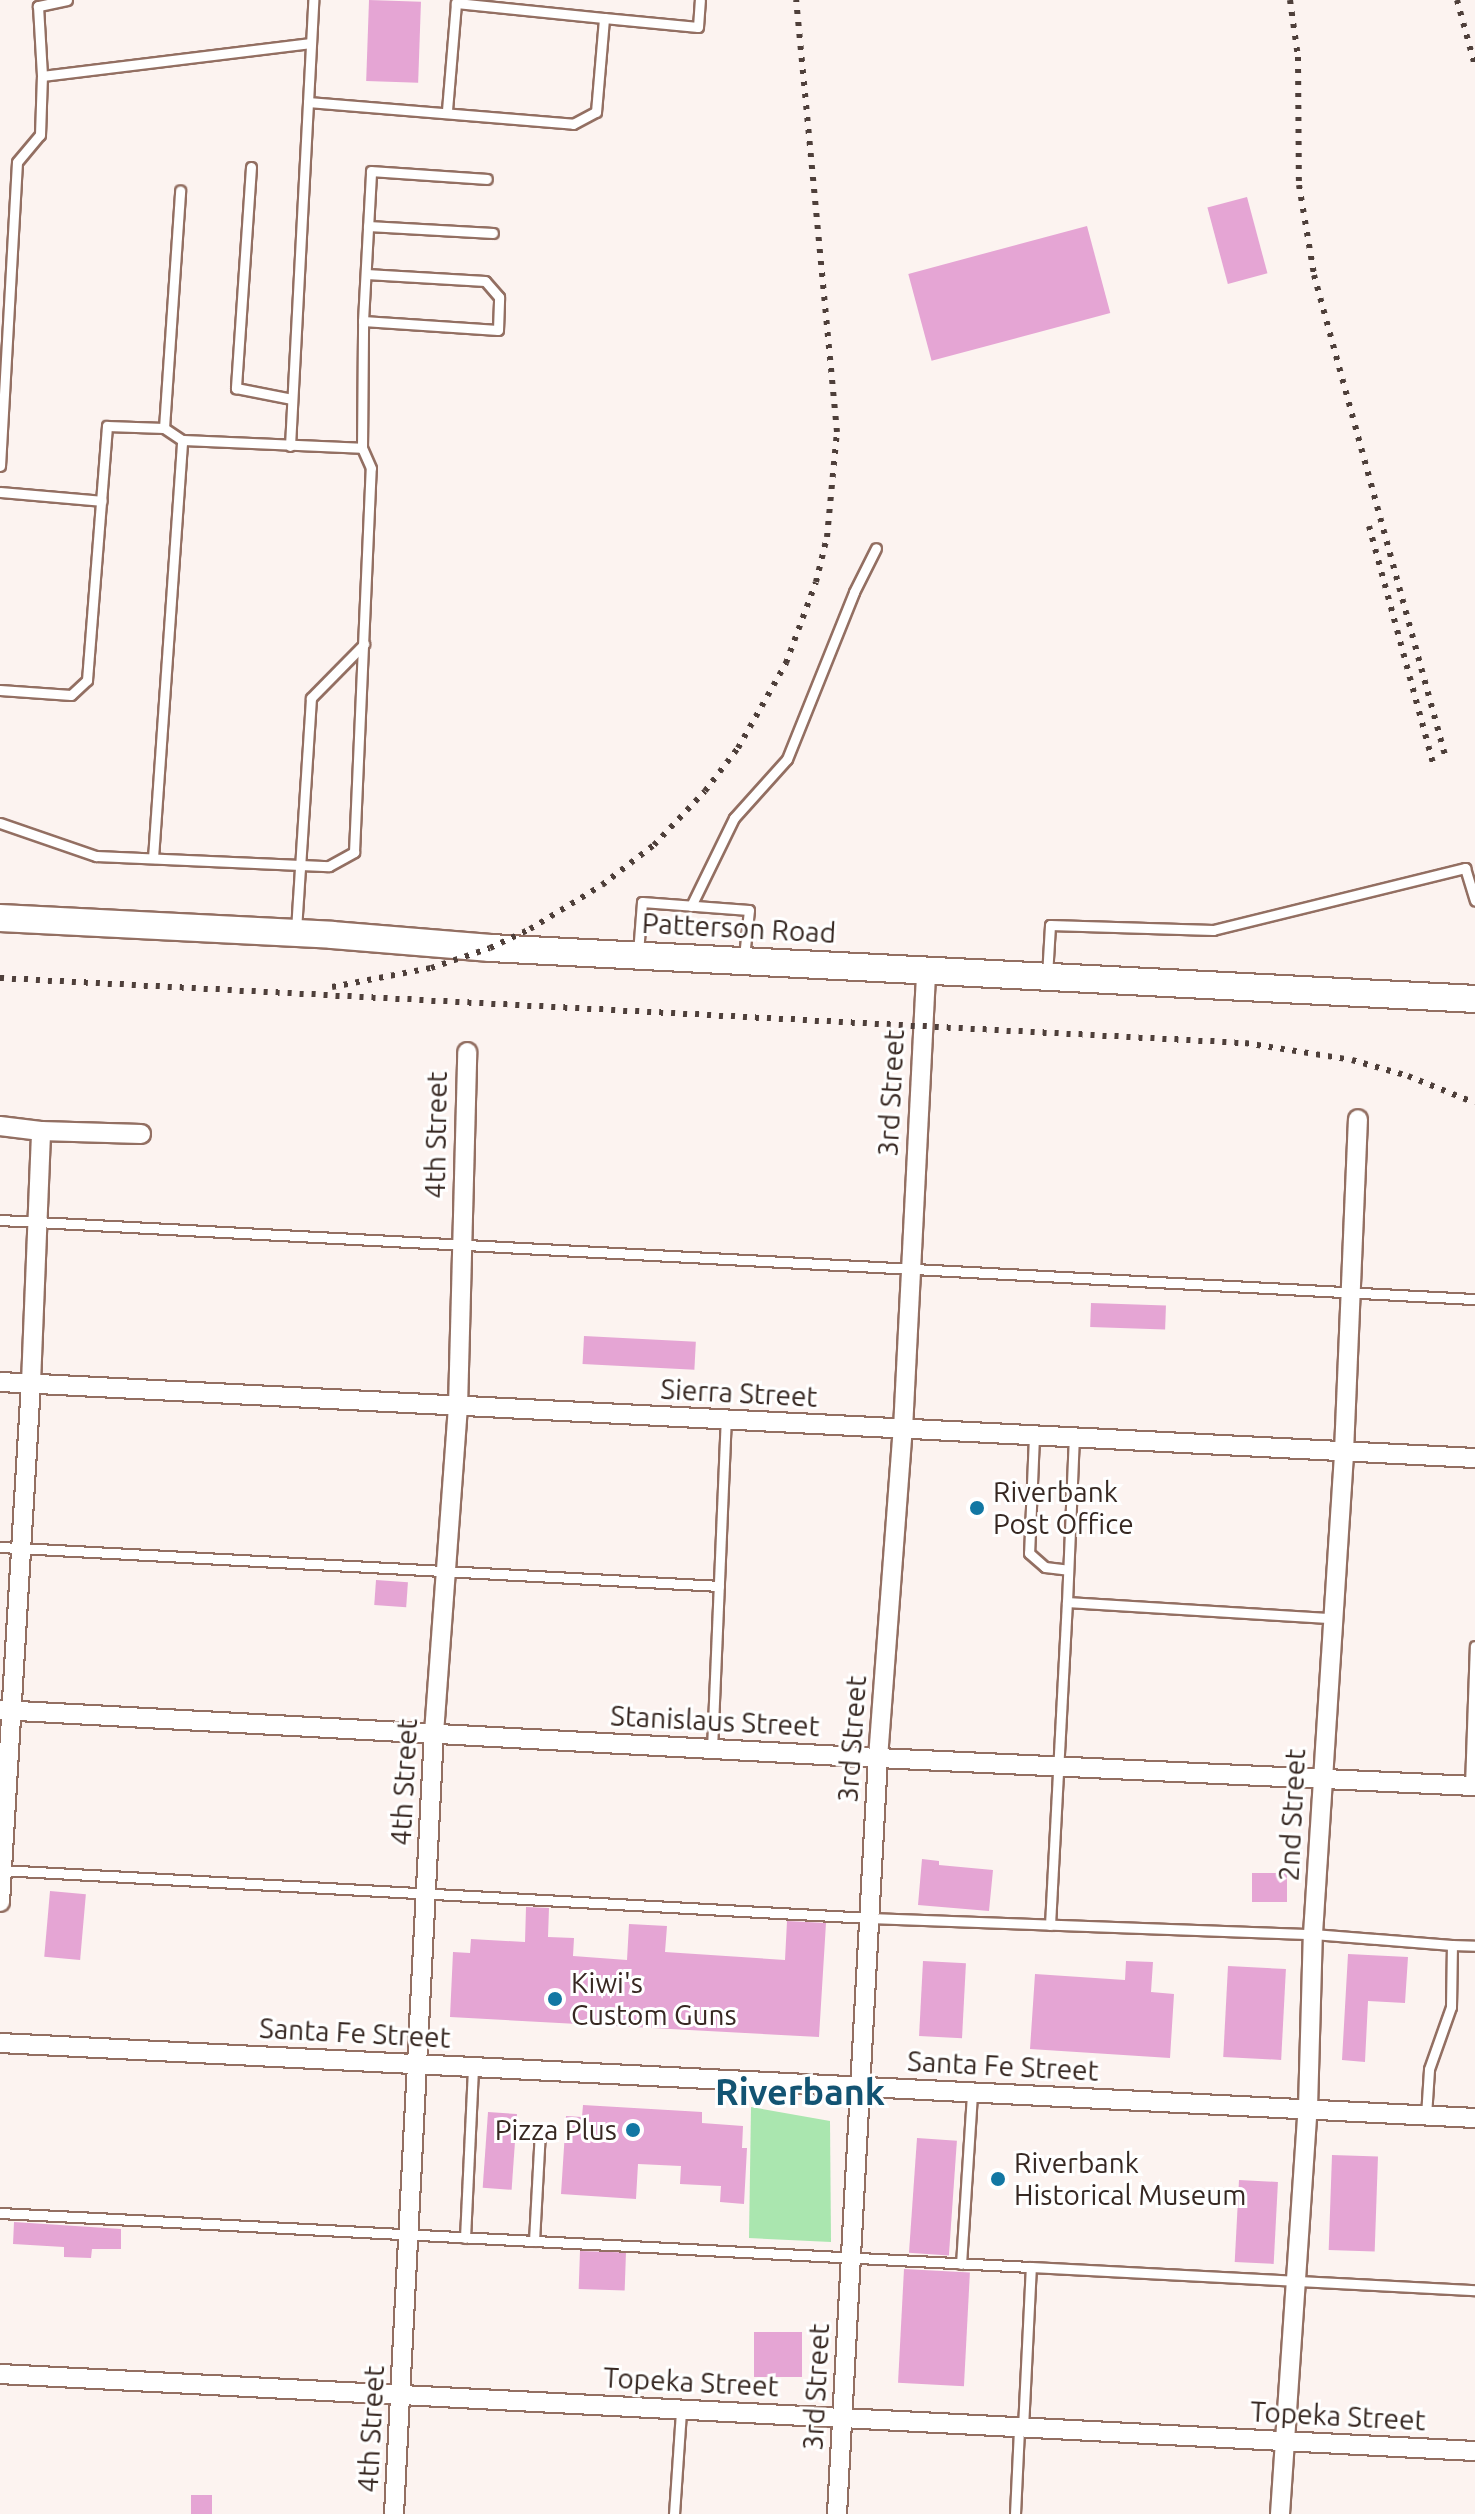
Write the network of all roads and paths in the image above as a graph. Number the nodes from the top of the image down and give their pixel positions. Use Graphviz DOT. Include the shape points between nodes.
graph roads {
  1 [pos="67,0"];
  2 [pos="313,0"];
  3 [pos="700,0"];
  4 [pos="456,2"];
  5 [pos="604,18"];
  6 [pos="311,43"];
  7 [pos="42,76"];
  8 [pos="308,102"];
  9 [pos="447,111"];
  10 [pos="251,167"];
  11 [pos="487,179"];
  12 [pos="180,191"];
  13 [pos="368,226"];
  14 [pos="493,233"];
  15 [pos="366,274"];
  16 [pos="363,321"];
  17 [pos="292,399"];
  18 [pos="164,428"];
  19 [pos="182,440"];
  20 [pos="290,446"];
  21 [pos="362,448"];
  22 [pos="0,466"];
  23 [pos="0,492"];
  24 [pos="102,501"];
  25 [pos="876,548"];
  26 [pos="364,644"];
  27 [pos="0,690"];
  28 [pos="0,823"];
  29 [pos="153,858"];
  30 [pos="300,865"];
  31 [pos="1475,901"];
  32 [pos="691,906"];
  33 [pos="0,918"];
  34 [pos="295,933"];
  35 [pos="638,955"];
  36 [pos="743,960"];
  37 [pos="926,969"];
  38 [pos="1047,976"];
  39 [pos="1475,999"];
  40 [pos="467,1052"];
  41 [pos="1358,1119"];
  42 [pos="0,1126"];
  43 [pos="41,1131"];
  44 [pos="141,1134"];
  45 [pos="0,1220"];
  46 [pos="37,1222"];
  47 [pos="461,1246"];
  48 [pos="911,1269"];
  49 [pos="1350,1294"];
  50 [pos="1475,1299"];
  51 [pos="0,1382"];
  52 [pos="31,1383"];
  53 [pos="458,1407"];
  54 [pos="726,1420"];
  55 [pos="903,1429"];
  56 [pos="1034,1436"];
  57 [pos="1074,1438"];
  58 [pos="1344,1452"];
  59 [pos="1475,1458"];
  60 [pos="0,1547"];
  61 [pos="21,1549"];
  62 [pos="1068,1570"];
  63 [pos="445,1572"];
  64 [pos="719,1586"];
  65 [pos="1067,1602"];
  66 [pos="1332,1618"];
  67 [pos="1475,1646"];
  68 [pos="5,1710"];
  69 [pos="434,1733"];
  70 [pos="712,1749"];
  71 [pos="878,1758"];
  72 [pos="1060,1766"];
  73 [pos="1322,1778"];
  74 [pos="1473,1786"];
  75 [pos="1,1870"];
  76 [pos="426,1892"];
  77 [pos="0,1902"];
  78 [pos="869,1918"];
  79 [pos="1050,1925"];
  80 [pos="1313,1934"];
  81 [pos="1452,1945"];
  82 [pos="1475,1946"];
  83 [pos="0,2043"];
  84 [pos="417,2064"];
  85 [pos="473,2067"];
  86 [pos="860,2086"];
  87 [pos="972,2092"];
  88 [pos="1308,2108"];
  89 [pos="1426,2116"];
  90 [pos="1475,2118"];
  91 [pos="540,2131"];
  92 [pos="0,2213"];
  93 [pos="408,2234"];
  94 [pos="465,2238"];
  95 [pos="534,2241"];
  96 [pos="851,2259"];
  97 [pos="961,2264"];
  98 [pos="1031,2267"];
  99 [pos="1293,2280"];
  100 [pos="1475,2290"];
  101 [pos="0,2374"];
  102 [pos="400,2394"];
  103 [pos="681,2410"];
  104 [pos="842,2418"];
  105 [pos="1021,2428"];
  106 [pos="1284,2441"];
  107 [pos="1475,2451"];
  108 [pos="394,2514"];
  109 [pos="674,2514"];
  110 [pos="837,2514"];
  111 [pos="1015,2514"];
  112 [pos="1280,2514"];
  1 -- 7 [label="lane" via="38,6"];
  2 -- 6 [label="lane"];
  3 -- 5 [label="lane" via="698,27"];
  4 -- 5 [label="lane"];
  4 -- 9 [label="lane"];
  5 -- 9 [label="lane" via="596,112 573,124"];
  6 -- 7 [label="lane"];
  6 -- 8 [label="lane"];
  7 -- 22 [label="lane" via="40,135 17,162"];
  8 -- 9 [label="lane"];
  8 -- 17 [label="lane"];
  10 -- 17 [label="lane" via="236,388"];
  11 -- 13 [label="lane" via="371,171"];
  12 -- 18 [label="lane"];
  13 -- 14 [label="lane"];
  13 -- 15 [label="lane"];
  15 -- 16 [label="lane"];
  15 -- 16 [label="lane" via="485,281 499,297 498,330"];
  16 -- 21 [label="lane"];
  17 -- 20 [label="lane"];
  18 -- 19 [label="lane"];
  18 -- 24 [label="lane" via="107,426"];
  19 -- 20 [label="lane"];
  19 -- 29 [label="lane"];
  20 -- 21 [label="lane"];
  21 -- 26 [label="lane" via="371,468"];
  23 -- 24 [label="lane"];
  24 -- 27 [label="lane" via="87,680 71,695"];
  25 -- 32 [label="lane" via="787,759 734,818"];
  26 -- 30 [label="lane" via="311,698"];
  26 -- 30 [label="lane" via="354,852 329,866"];
  28 -- 29 [label="lane" via="96,856"];
  29 -- 30 [label="lane"];
  30 -- 34 [label="lane"];
  31 -- 38 [label="lane" via="1465,868 1213,930 1050,925"];
  32 -- 35 [label="lane" via="642,902"];
  32 -- 36 [label="lane" via="749,910"];
  33 -- 34 [label="main road, Patterson Road"];
  34 -- 35 [label="main road, Patterson Road"];
  35 -- 36 [label="main road, Patterson Road"];
  36 -- 37 [label="main road, Patterson Road"];
  37 -- 38 [label="main road, Patterson Road"];
  37 -- 48 [label="street, 3rd Street"];
  38 -- 39 [label="main road, Patterson Road"];
  40 -- 47 [label="street, 4th Street"];
  41 -- 49 [label="street, 2nd Street"];
  42 -- 43 [label="street"];
  43 -- 44 [label="street"];
  43 -- 46 [label="street"];
  45 -- 46 [label="lane"];
  46 -- 47 [label="lane"];
  46 -- 52 [label="street"];
  47 -- 48 [label="lane"];
  47 -- 53 [label="street, 4th Street"];
  48 -- 49 [label="lane"];
  48 -- 55 [label="street, 3rd Street"];
  49 -- 50 [label="lane"];
  49 -- 58 [label="street, 2nd Street"];
  51 -- 52 [label="street, Sierra Street"];
  52 -- 53 [label="street, Sierra Street"];
  52 -- 61 [label="street"];
  53 -- 54 [label="street, Sierra Street"];
  53 -- 63 [label="street, 4th Street"];
  54 -- 55 [label="street, Sierra Street"];
  54 -- 64 [label="lane"];
  55 -- 56 [label="street, Sierra Street"];
  55 -- 71 [label="street, 3rd Street"];
  56 -- 57 [label="street, Sierra Street"];
  56 -- 62 [label="lane" via="1029,1553 1045,1567"];
  57 -- 58 [label="street, Sierra Street"];
  57 -- 62 [label="lane"];
  58 -- 59 [label="street, Sierra Street"];
  58 -- 66 [label="street, 2nd Street"];
  60 -- 61 [label="lane"];
  61 -- 63 [label="lane"];
  61 -- 68 [label="street"];
  62 -- 65 [label="lane"];
  63 -- 64 [label="lane"];
  63 -- 69 [label="street, 4th Street"];
  64 -- 70 [label="lane"];
  65 -- 66 [label="lane"];
  65 -- 72 [label="lane"];
  66 -- 73 [label="street, 2nd Street"];
  67 -- 74 [label="lane"];
  68 -- 69 [label="street, Stanislaus Street"];
  68 -- 75 [label="street"];
  69 -- 70 [label="street, Stanislaus Street"];
  69 -- 76 [label="street, 4th Street"];
  70 -- 71 [label="street, Stanislaus Street"];
  71 -- 72 [label="street, Stanislaus Street"];
  71 -- 78 [label="street, 3rd Street"];
  72 -- 73 [label="street, Stanislaus Street"];
  72 -- 79 [label="lane"];
  73 -- 74 [label="street, Stanislaus Street"];
  73 -- 80 [label="street, 2nd Street"];
  75 -- 76 [label="lane"];
  75 -- 77 [label="street"];
  76 -- 78 [label="lane"];
  76 -- 84 [label="street, 4th Street"];
  78 -- 79 [label="lane"];
  78 -- 86 [label="street, 3rd Street"];
  79 -- 80 [label="lane"];
  80 -- 81 [label="lane"];
  80 -- 88 [label="street, 2nd Street"];
  81 -- 82 [label="lane"];
  81 -- 89 [label="lane" via="1451,2007 1429,2069"];
  83 -- 84 [label="street, Santa Fe Street"];
  84 -- 85 [label="street, Santa Fe Street"];
  84 -- 93 [label="street, 4th Street"];
  85 -- 86 [label="street, Santa Fe Street"];
  85 -- 94 [label="lane"];
  86 -- 87 [label="street, Santa Fe Street"];
  86 -- 96 [label="street, 3rd Street"];
  87 -- 88 [label="street, Santa Fe Street"];
  87 -- 97 [label="lane"];
  88 -- 89 [label="street, Santa Fe Street"];
  88 -- 99 [label="street, 2nd Street"];
  89 -- 90 [label="street, Santa Fe Street"];
  91 -- 95 [label="lane"];
  92 -- 93 [label="lane"];
  93 -- 94 [label="lane"];
  93 -- 102 [label="street, 4th Street"];
  94 -- 95 [label="lane"];
  95 -- 96 [label="lane"];
  96 -- 97 [label="lane"];
  96 -- 104 [label="street, 3rd Street"];
  97 -- 98 [label="lane"];
  98 -- 99 [label="lane"];
  98 -- 105 [label="lane"];
  99 -- 100 [label="lane"];
  99 -- 106 [label="street, 2nd Street"];
  101 -- 102 [label="street, Topeka Street"];
  102 -- 103 [label="street, Topeka Street"];
  102 -- 108 [label="street, 4th Street"];
  103 -- 104 [label="street, Topeka Street"];
  103 -- 109 [label="lane"];
  104 -- 105 [label="street, Topeka Street"];
  104 -- 110 [label="street, 3rd Street"];
  105 -- 106 [label="street, Topeka Street"];
  105 -- 111 [label="lane"];
  106 -- 107 [label="street, Topeka Street"];
  106 -- 112 [label="street, 2nd Street"];
}
